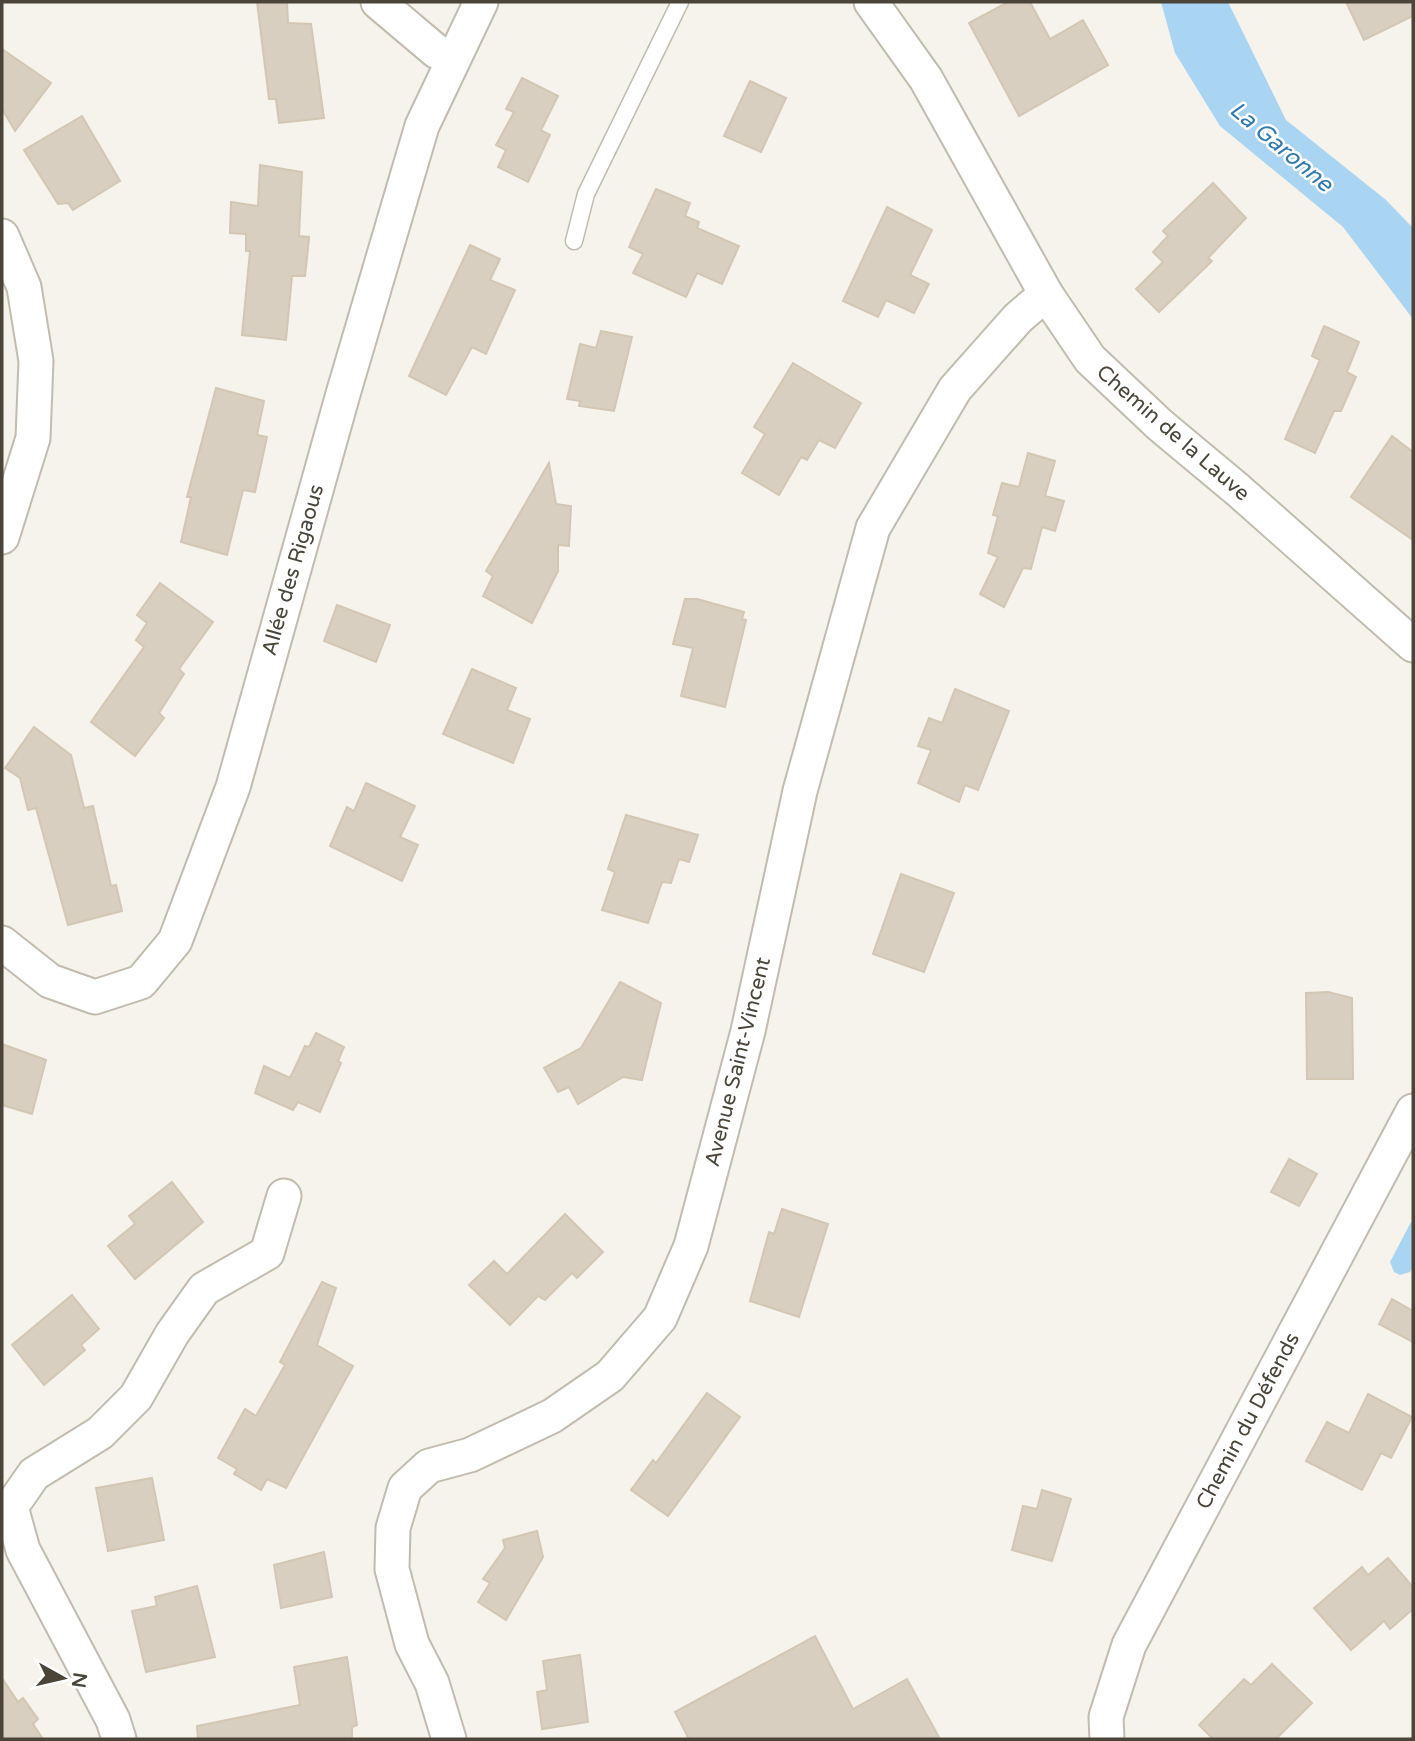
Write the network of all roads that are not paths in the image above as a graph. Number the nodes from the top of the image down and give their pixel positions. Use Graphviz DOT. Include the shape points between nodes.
graph roads {
  1 [pos="378,2"];
  2 [pos="481,2"];
  3 [pos="680,2"];
  4 [pos="871,2"];
  5 [pos="453,59"];
  6 [pos="2,236"];
  7 [pos="574,241"];
  8 [pos="1046,295"];
  9 [pos="2,537"];
  10 [pos="1413,645"];
  11 [pos="2,943"];
  12 [pos="1413,1111"];
  13 [pos="284,1196"];
  14 [pos="6,1504"];
  15 [pos="118,1739"];
  16 [pos="449,1739"];
  17 [pos="1107,1739"];
  1 -- 5 [label="street" via="436,51"];
  2 -- 5 [label="street, Allée des Rigaous"];
  3 -- 7 [label="lane" via="586,194"];
  4 -- 8 [label="street, Chemin de la Lauve" via="926,79"];
  5 -- 11 [label="street, Allée des Rigaous" via="422,126 233,787 175,941 141,982 95,997 50,981"];
  6 -- 9 [label="street" via="24,287 36,361 33,438"];
  8 -- 10 [label="street, Chemin de la Lauve" via="1090,359"];
  8 -- 16 [label="street, Avenue Saint-Vincent" via="1018,318 955,389 873,528 800,791 748,1031 691,1246 660,1318 610,1376 552,1416 470,1455 429,1466 405,1488 393,1528 392,1569 412,1644 432,1683"];
  12 -- 17 [label="street, Chemin du Défends" via="1129,1645 1106,1717"];
  13 -- 14 [label="street" via="267,1254 204,1289 136,1397 100,1433 34,1475"];
  14 -- 15 [label="street" via="23,1550 113,1720"];
}
